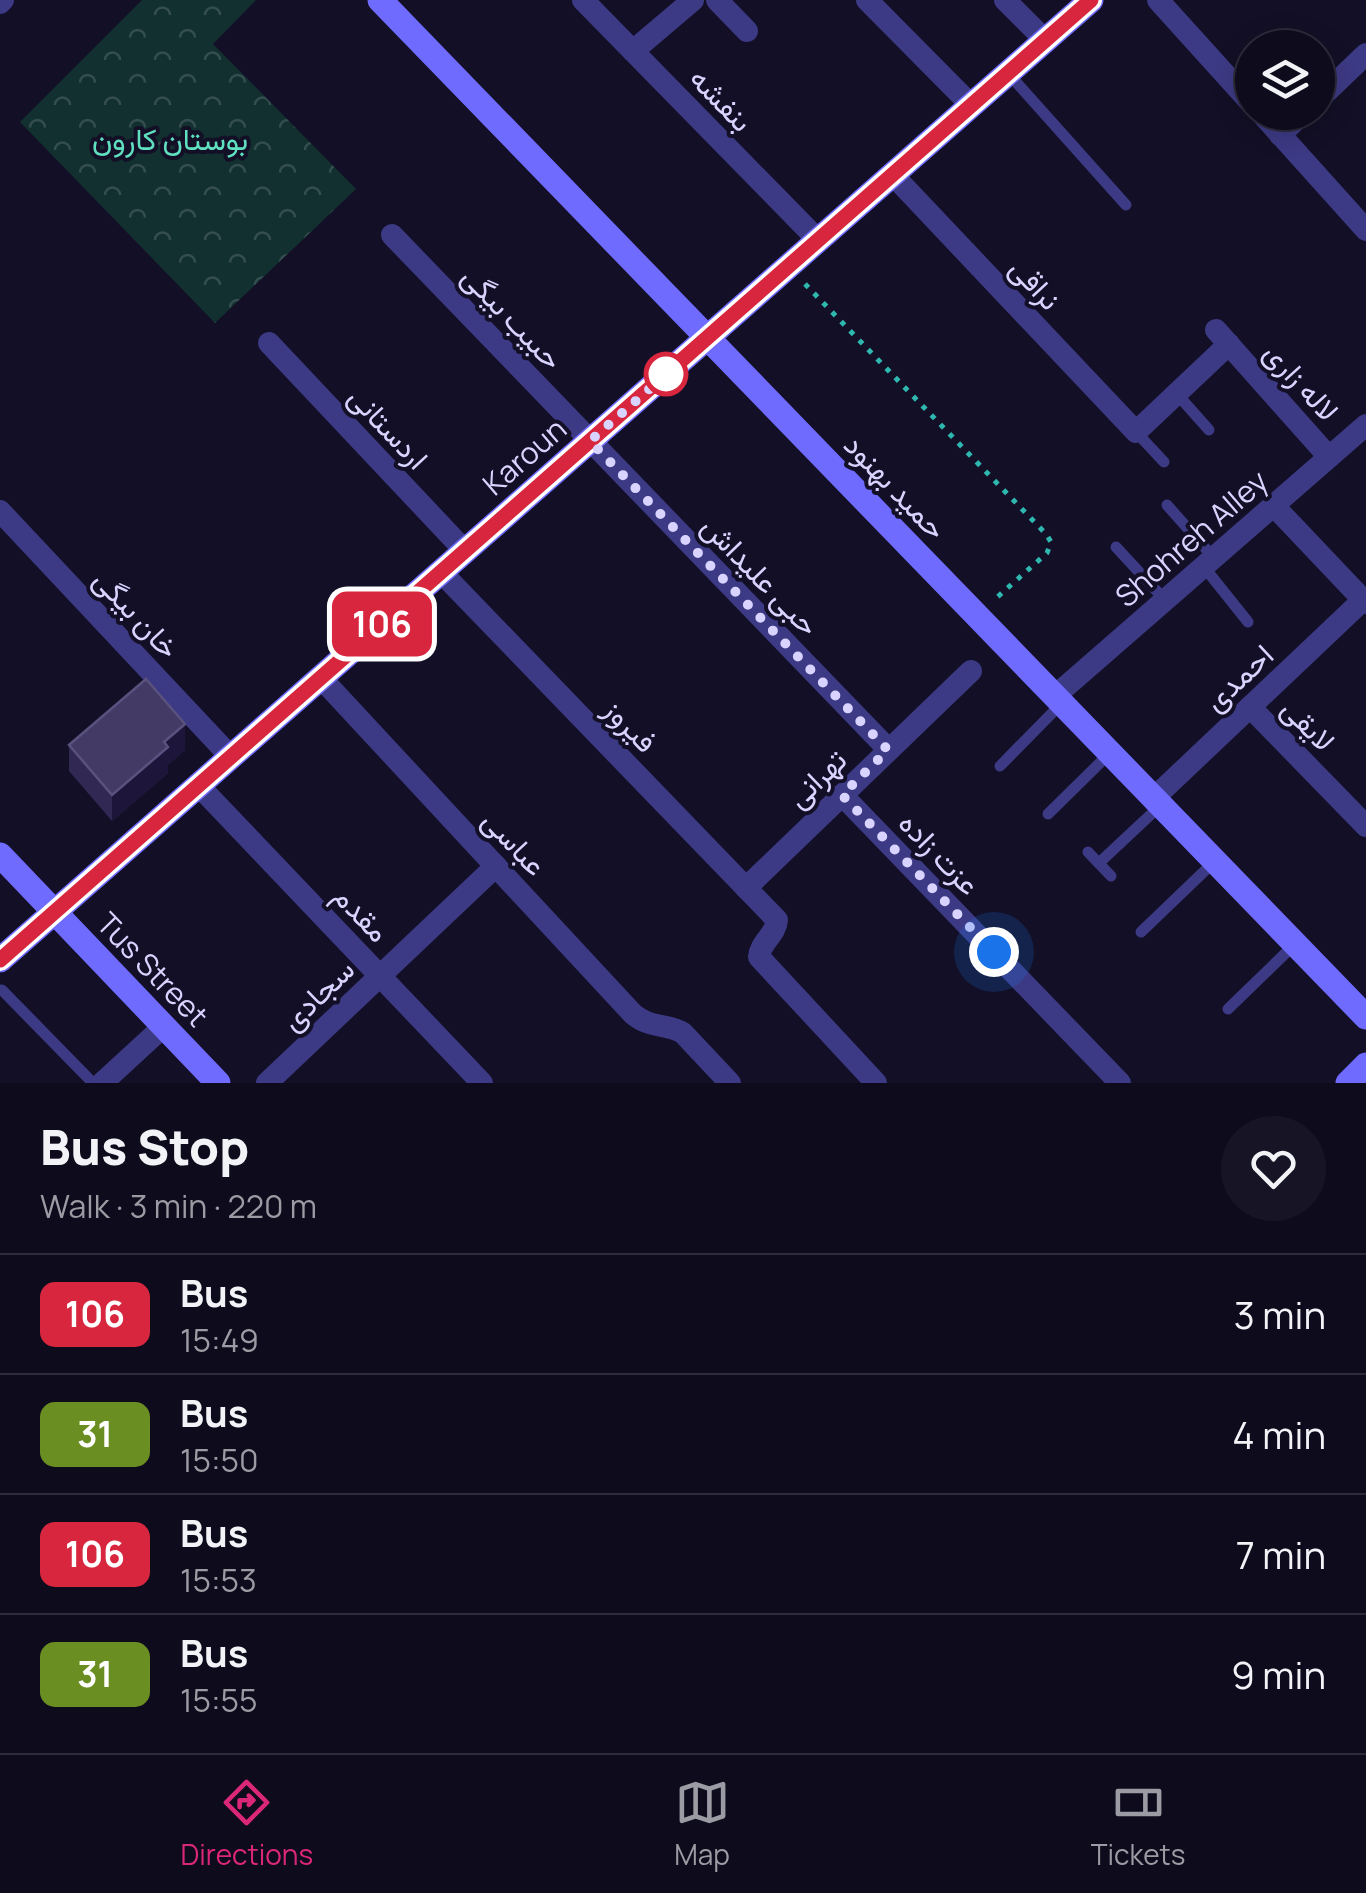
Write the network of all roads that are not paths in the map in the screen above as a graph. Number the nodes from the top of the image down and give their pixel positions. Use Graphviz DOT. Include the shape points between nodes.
graph roads {
  1 [pos="584,0"];
  2 [pos="693,0"];
  3 [pos="717,0"];
  4 [pos="867,0"];
  5 [pos="1005,0"];
  6 [pos="1091,0"];
  7 [pos="1158,0"];
  8 [pos="384,1"];
  9 [pos="747,31"];
  10 [pos="1045,40"];
  11 [pos="633,51"];
  12 [pos="1362,64"];
  13 [pos="1008,73"];
  14 [pos="1235,85"];
  15 [pos="1335,86"];
  16 [pos="971,105"];
  17 [pos="1276,130"];
  18 [pos="1285,130"];
  19 [pos="1280,135"];
  20 [pos="893,174"];
  21 [pos="1126,205"];
  22 [pos="1366,230"];
  23 [pos="392,235"];
  24 [pos="818,240"];
  25 [pos="707,338"];
  26 [pos="269,343"];
  27 [pos="1177,394"];
  28 [pos="1366,425"];
  29 [pos="1210,430"];
  30 [pos="1136,432"];
  31 [pos="590,441"];
  32 [pos="1330,457"];
  33 [pos="1164,462"];
  34 [pos="1167,506"];
  35 [pos="1274,506"];
  36 [pos="0,510"];
  37 [pos="1116,547"];
  38 [pos="465,551"];
  39 [pos="1209,562"];
  40 [pos="441,572"];
  41 [pos="1165,600"];
  42 [pos="1364,602"];
  43 [pos="1248,622"];
  44 [pos="972,670"];
  45 [pos="321,678"];
  46 [pos="1059,700"];
  47 [pos="1250,706"];
  48 [pos="888,750"];
  49 [pos="1110,754"];
  50 [pos="231,757"];
  51 [pos="1000,766"];
  52 [pos="199,786"];
  53 [pos="842,795"];
  54 [pos="1157,802"];
  55 [pos="1048,814"];
  56 [pos="1366,826"];
  57 [pos="1088,852"];
  58 [pos="0,855"];
  59 [pos="1215,861"];
  60 [pos="1099,863"];
  61 [pos="496,866"];
  62 [pos="1111,876"];
  63 [pos="746,888"];
  64 [pos="54,912"];
  65 [pos="1142,932"];
  66 [pos="1295,944"];
  67 [pos="0,960"];
  68 [pos="380,976"];
  69 [pos="2,990"];
  70 [pos="1228,1009"];
  71 [pos="1366,1017"];
  72 [pos="163,1027"];
  73 [pos="1366,1066"];
  74 [pos="93,1083"];
  75 [pos="102,1083"];
  76 [pos="218,1083"];
  77 [pos="267,1083"];
  78 [pos="482,1083"];
  79 [pos="730,1083"];
  80 [pos="876,1083"];
  81 [pos="1120,1083"];
  82 [pos="1348,1083"];
  1 -- 11 [label="street, بنفشه"];
  2 -- 11 [label="street"];
  3 -- 9 [label="street"];
  4 -- 16 [label="street"];
  5 -- 10 [label="street"];
  6 -- 10 [label="street, Karoun"];
  7 -- 14 [label="street"];
  8 -- 25 [label="street, حمید بهنود"];
  10 -- 13 [label="street, Karoun"];
  11 -- 24 [label="street, بنفشه"];
  12 -- 15 [label="street"];
  13 -- 16 [label="street, Karoun"];
  13 -- 21 [label="lane"];
  16 -- 20 [label="street, Karoun"];
  17 -- 19 [label="street"];
  18 -- 19 [label="street"];
  19 -- 22 [label="street"];
  20 -- 24 [label="street, Karoun"];
  20 -- 30 [label="street, نراقی"];
  23 -- 31 [label="street, حبیب بیگی"];
  24 -- 25 [label="street, Karoun"];
  25 -- 31 [label="street, Karoun"];
  25 -- 46 [label="street, حمید بهنود"];
  26 -- 38 [label="street, اردستانی"];
  27 -- 29 [label="lane"];
  27 -- 30 [label="street, لاله زاری"];
  27 -- 32 [label="street, لاله زاری" via="1223,337"];
  28 -- 32 [label="street, Shohreh Alley"];
  30 -- 33 [label="lane"];
  31 -- 38 [label="street, Karoun"];
  31 -- 48 [label="street, حبی علیداش"];
  32 -- 35 [label="street, Shohreh Alley"];
  34 -- 39 [label="lane"];
  35 -- 39 [label="street, Shohreh Alley"];
  35 -- 42 [label="street"];
  36 -- 50 [label="street, خان بیگی"];
  37 -- 41 [label="lane"];
  38 -- 40 [label="street, Karoun"];
  39 -- 41 [label="street, Shohreh Alley"];
  39 -- 43 [label="lane"];
  40 -- 45 [label="street, Karoun"];
  40 -- 63 [label="street, فیروز"];
  41 -- 46 [label="street, Shohreh Alley"];
  42 -- 47 [label="street, احمدی"];
  44 -- 48 [label="street, تهرانی"];
  45 -- 50 [label="street, Karoun"];
  45 -- 61 [label="street, عباسی"];
  46 -- 49 [label="street, حمید بهنود"];
  46 -- 51 [label="lane"];
  47 -- 54 [label="street, احمدی"];
  47 -- 56 [label="street, لایقی"];
  48 -- 53 [label="street, تهرانی"];
  49 -- 54 [label="street, حمید بهنود"];
  49 -- 55 [label="lane"];
  50 -- 52 [label="street, Karoun"];
  52 -- 64 [label="street, Karoun"];
  52 -- 68 [label="street, مقدم"];
  53 -- 63 [label="street, تهرانی"];
  53 -- 81 [label="street, عزت زاده"];
  54 -- 59 [label="street, حمید بهنود"];
  54 -- 60 [label="lane"];
  57 -- 60 [label="lane"];
  58 -- 64 [label="street, Tus Street"];
  59 -- 65 [label="lane"];
  59 -- 66 [label="street, حمید بهنود"];
  60 -- 62 [label="lane"];
  61 -- 68 [label="street, سجادی"];
  61 -- 79 [label="street, عباسی" via="632,1014 645,1024 675,1029"];
  63 -- 80 [label="street, فیروز" via="777,920 759,957"];
  64 -- 67 [label="street, Karoun"];
  64 -- 72 [label="street, Tus Street"];
  66 -- 70 [label="lane"];
  66 -- 71 [label="street, حمید بهنود"];
  68 -- 77 [label="street, سجادی"];
  68 -- 78 [label="street, مقدم"];
  69 -- 74 [label="lane"];
  72 -- 75 [label="street"];
  72 -- 76 [label="street, Tus Street"];
  73 -- 82 [label="street"];
}
